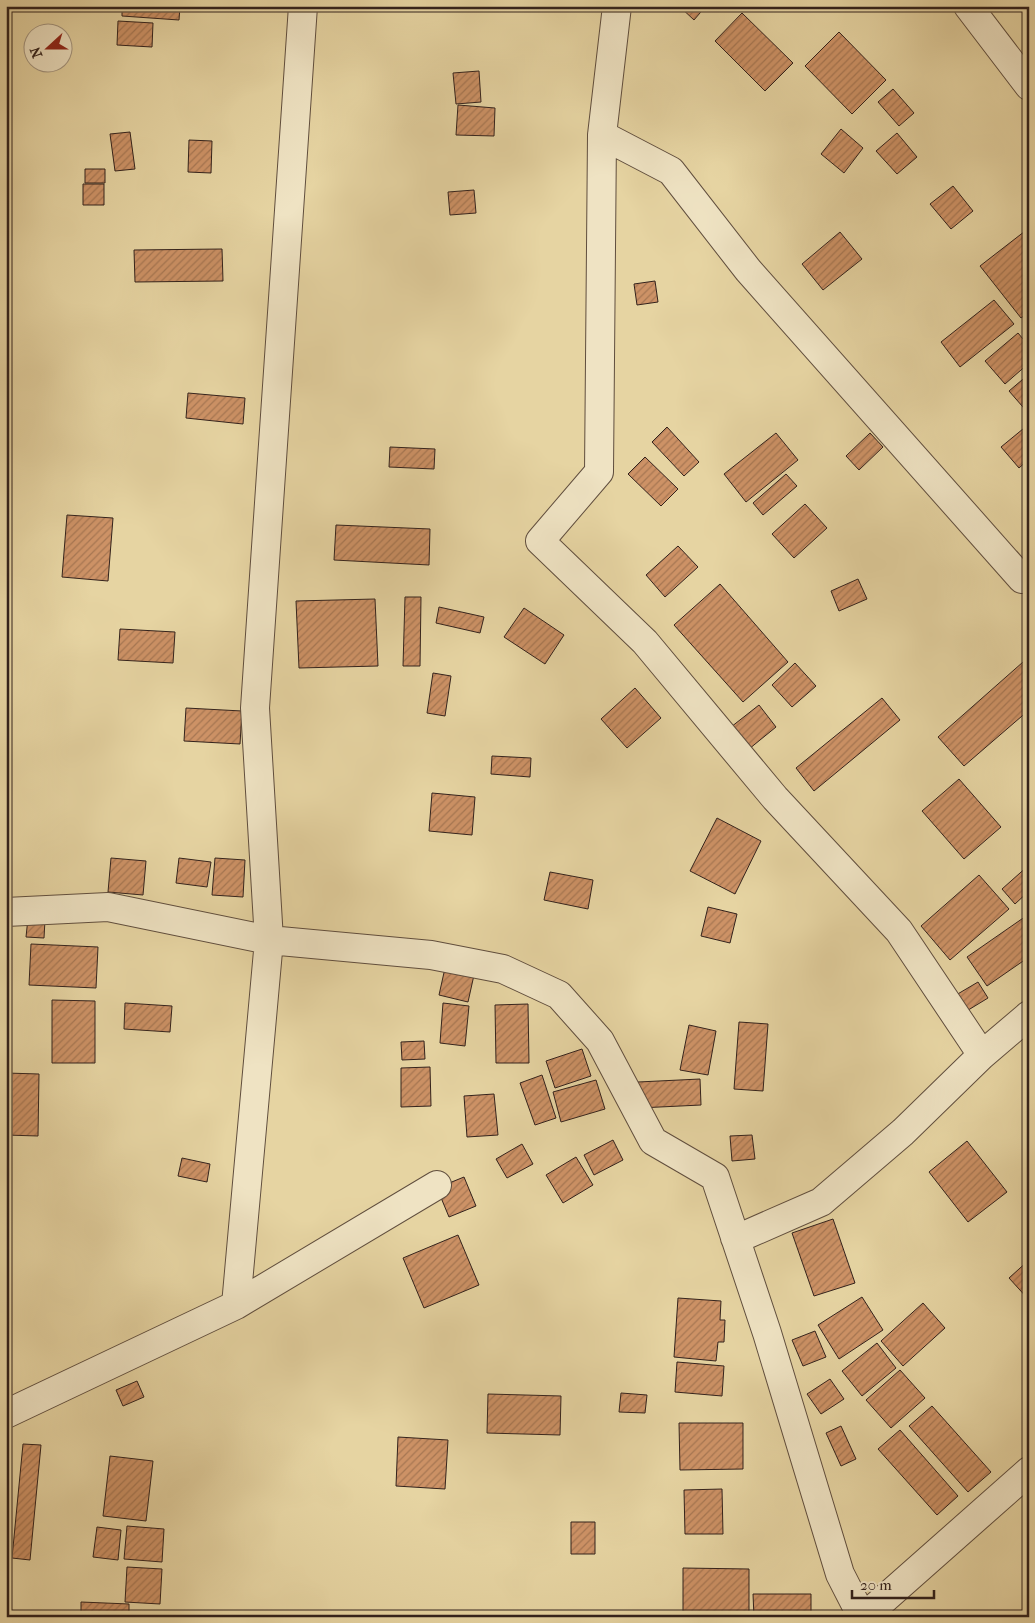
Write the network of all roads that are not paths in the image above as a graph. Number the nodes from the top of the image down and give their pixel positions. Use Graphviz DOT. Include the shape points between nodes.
graph roads {
  1 [pos="303,6"];
  2 [pos="616,6"];
  3 [pos="968,6"];
  4 [pos="1029,86"];
  5 [pos="602,135"];
  6 [pos="1026,580"];
  7 [pos="6,912"];
  8 [pos="269,940"];
  9 [pos="1029,1014"];
  10 [pos="982,1055"];
  11 [pos="437,1185"];
  12 [pos="735,1238"];
  13 [pos="236,1306"];
  14 [pos="6,1414"];
  15 [pos="1029,1471"];
  16 [pos="863,1617"];
  1 -- 8 [label="street" via="256,708"];
  2 -- 5 [label="street"];
  3 -- 4 [label="street"];
  5 -- 6 [label="street" via="671,171 748,270"];
  5 -- 10 [label="street" via="599,472 540,541 645,642 775,798 899,931"];
  7 -- 8 [label="street" via="108,907"];
  8 -- 12 [label="street" via="458,960 503,969 559,995 600,1041 652,1141 715,1177"];
  8 -- 13 [label="street"];
  9 -- 10 [label="street"];
  10 -- 12 [label="street" via="903,1132 822,1202"];
  11 -- 13 [label="street"];
  12 -- 16 [label="street" via="840,1574"];
  13 -- 14 [label="street"];
  15 -- 16 [label="street"];
}
